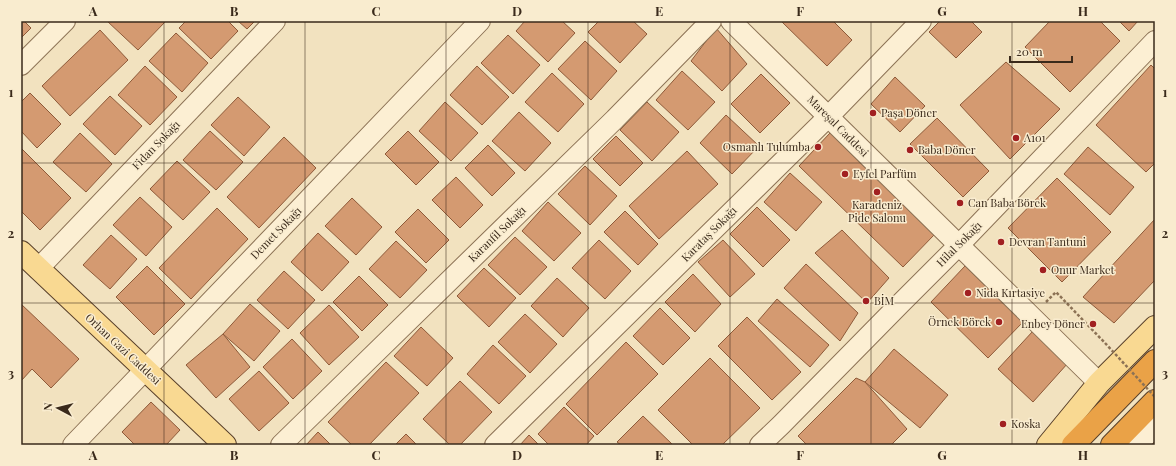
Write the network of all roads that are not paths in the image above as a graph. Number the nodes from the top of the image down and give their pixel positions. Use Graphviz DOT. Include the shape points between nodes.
graph roads {
  1 [pos="65,21"];
  2 [pos="275,21"];
  3 [pos="480,21"];
  4 [pos="711,21"];
  5 [pos="731,21"];
  6 [pos="921,21"];
  7 [pos="1155,41"];
  8 [pos="21,65"];
  9 [pos="828,117"];
  10 [pos="959,245"];
  11 [pos="21,252"];
  12 [pos="38,269"];
  13 [pos="1155,327"];
  14 [pos="1155,361"];
  15 [pos="145,370"];
  16 [pos="1098,383"];
  17 [pos="1155,401"];
  18 [pos="1155,426"];
  19 [pos="73,445"];
  20 [pos="225,445"];
  21 [pos="281,445"];
  22 [pos="495,445"];
  23 [pos="760,445"];
  24 [pos="1048,445"];
  25 [pos="1073,445"];
  26 [pos="1112,445"];
  27 [pos="1137,445"];
  1 -- 8 [label="street"];
  2 -- 12 [label="street, Fidan Sokağı"];
  3 -- 15 [label="street, Demet Sokağı"];
  4 -- 21 [label="street, Karanfil Sokağı" via="609,125"];
  5 -- 9 [label="street, Mareşal Caddesi"];
  6 -- 9 [label="street, Karataş Sokağı"];
  7 -- 10 [label="street, Hilal Sokağı"];
  9 -- 10 [label="street, Mareşal Caddesi"];
  9 -- 22 [label="street, Karataş Sokağı"];
  10 -- 16 [label="street, Mareşal Caddesi"];
  10 -- 23 [label="street, Hilal Sokağı"];
  11 -- 12 [label="main road, Orhan Gazi Caddesi"];
  12 -- 15 [label="main road, Orhan Gazi Caddesi"];
  13 -- 16 [label="main road"];
  14 -- 25 [label="highway"];
  15 -- 19 [label="street, Demet Sokağı"];
  15 -- 20 [label="main road, Orhan Gazi Caddesi"];
  16 -- 24 [label="main road"];
  17 -- 26 [label="highway"];
  18 -- 27 [label="street"];
}
